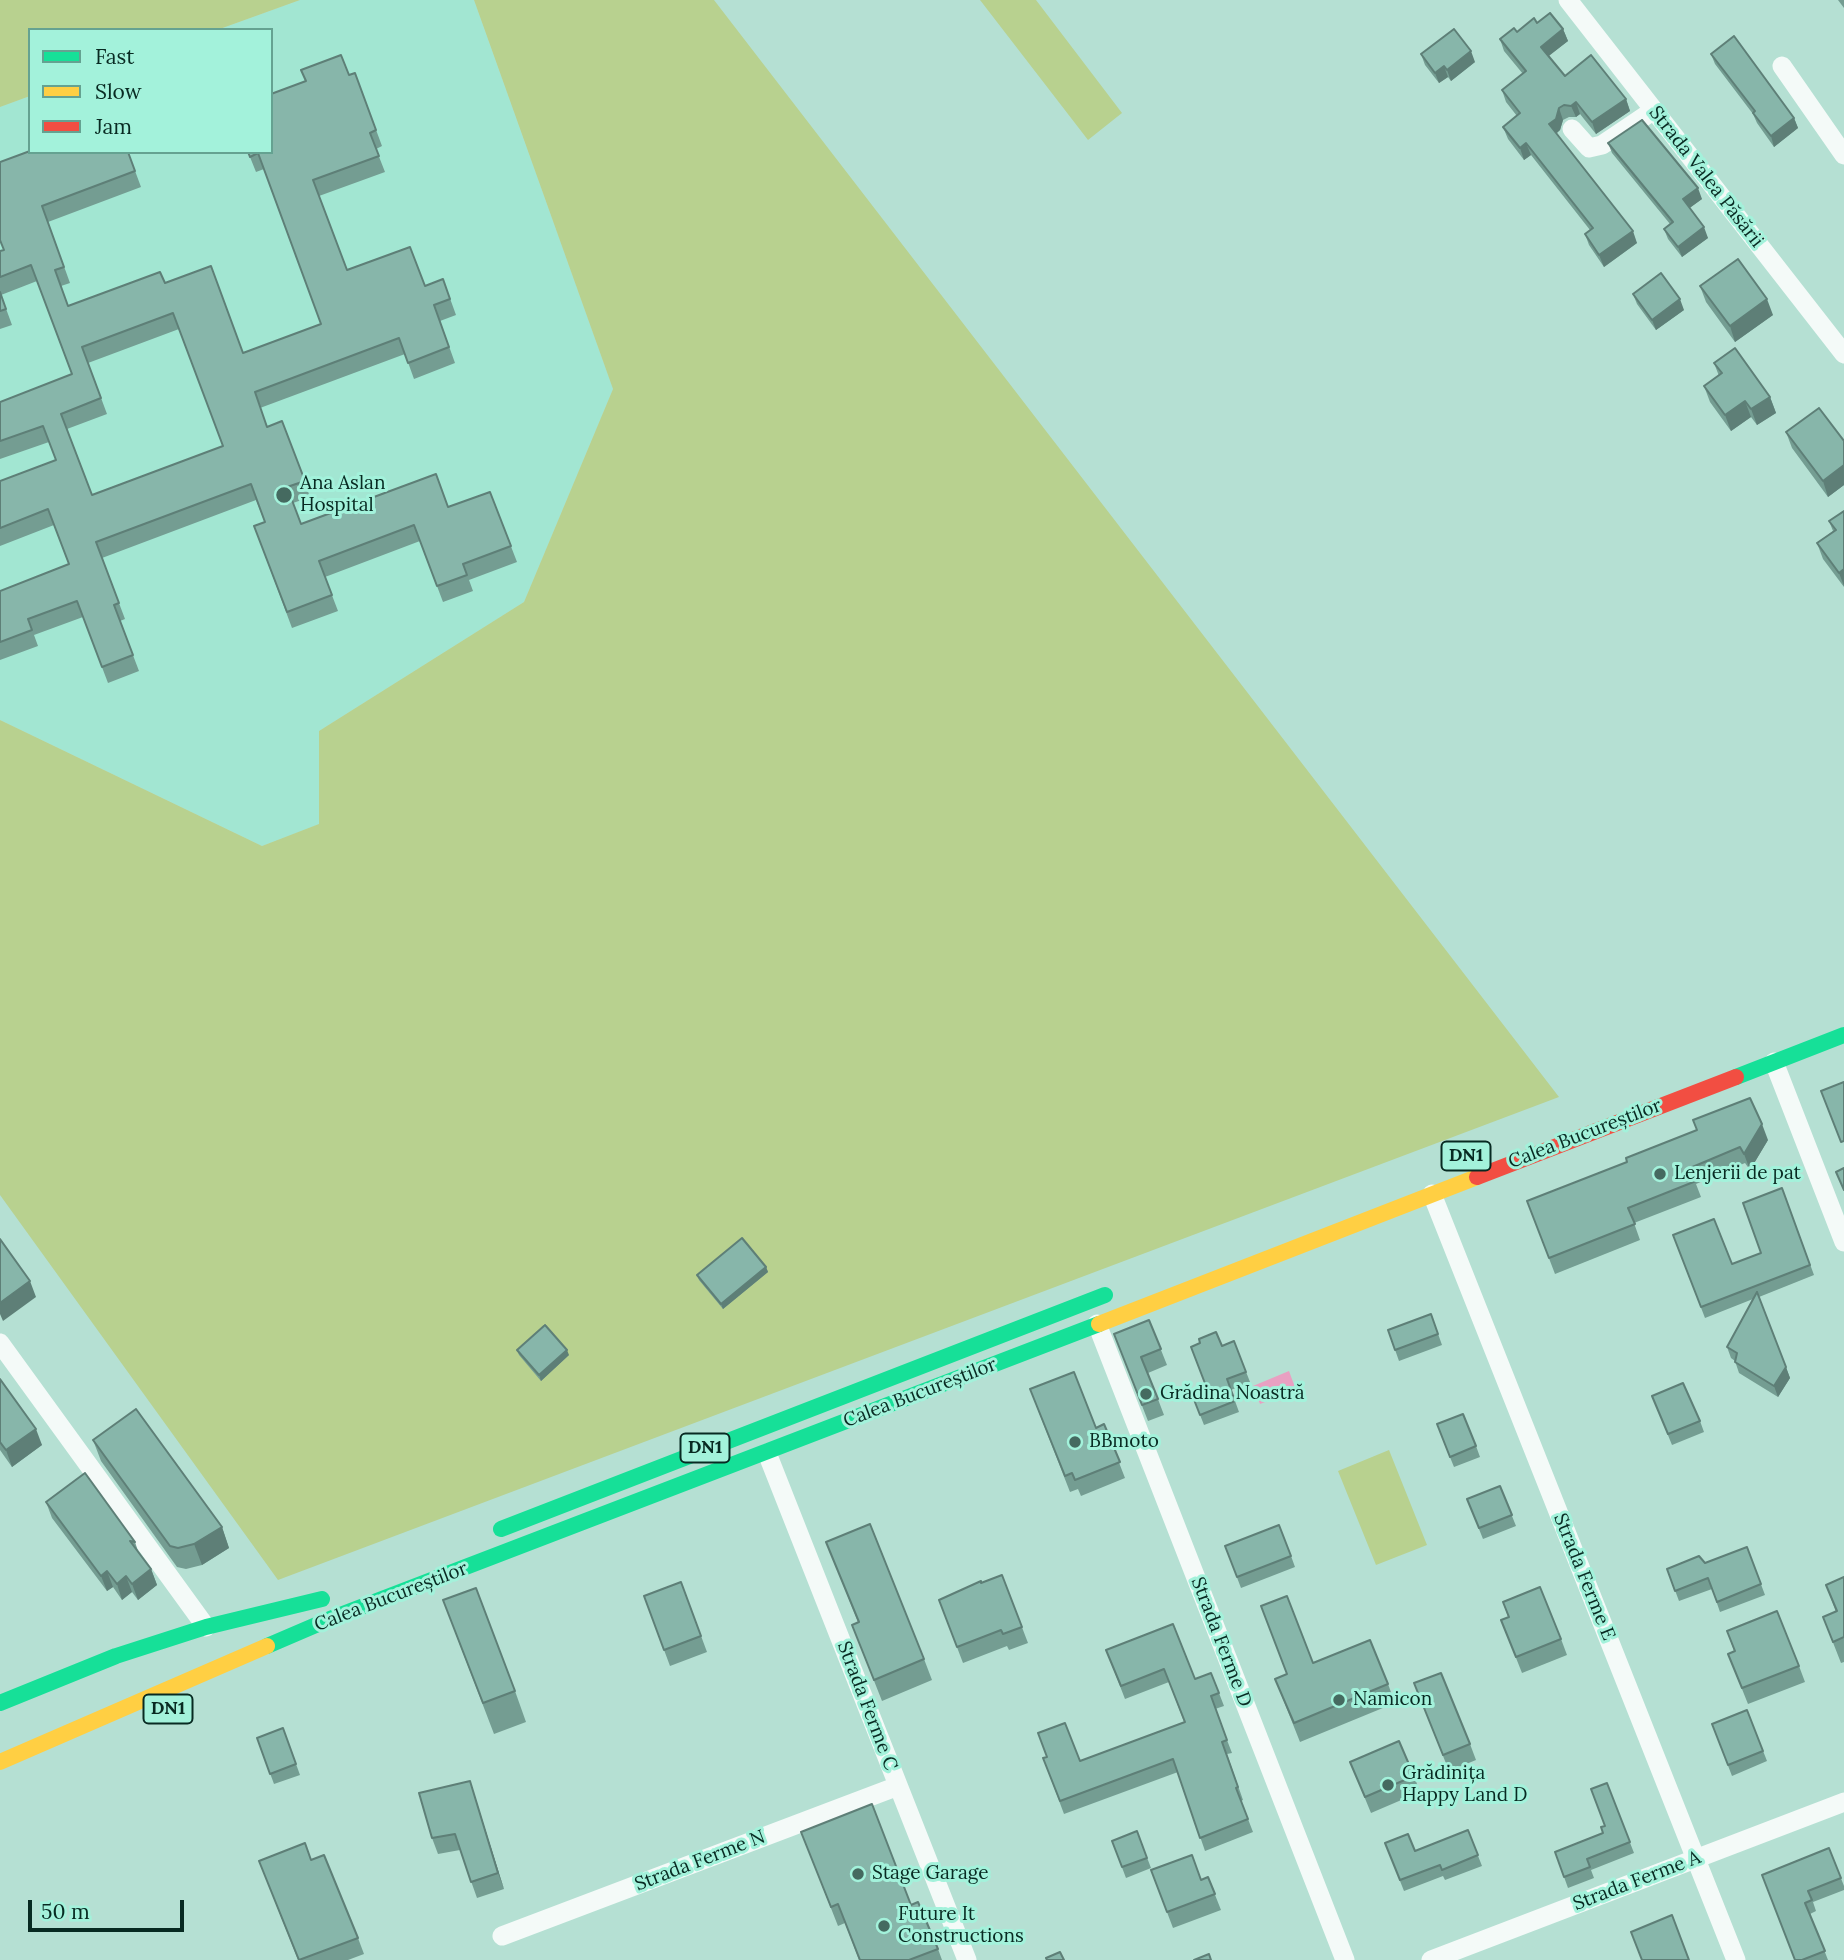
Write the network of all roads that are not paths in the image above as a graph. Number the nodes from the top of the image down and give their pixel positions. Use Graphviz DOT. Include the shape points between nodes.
graph roads {
  1 [pos="1568,0"];
  2 [pos="1782,66"];
  3 [pos="1654,110"];
  4 [pos="1572,129"];
  5 [pos="1844,155"];
  6 [pos="1844,354"];
  7 [pos="1844,1035"];
  8 [pos="1774,1062"];
  9 [pos="1432,1194"];
  10 [pos="1844,1242"];
  11 [pos="1126,1287"];
  12 [pos="1097,1324"];
  13 [pos="0,1343"];
  14 [pos="767,1453"];
  15 [pos="491,1533"];
  16 [pos="330,1619"];
  17 [pos="206,1627"];
  18 [pos="234,1637"];
  19 [pos="203,1692"];
  20 [pos="0,1703"];
  21 [pos="0,1762"];
  22 [pos="898,1786"];
  23 [pos="1844,1802"];
  24 [pos="1696,1859"];
  25 [pos="502,1936"];
  26 [pos="967,1960"];
  27 [pos="1345,1960"];
  28 [pos="1431,1960"];
  29 [pos="1736,1960"];
  1 -- 3 [label="street, Strada Valea Păsării"];
  2 -- 5 [label="street"];
  3 -- 4 [label="street" via="1602,145 1589,148"];
  3 -- 6 [label="street, Strada Valea Păsării"];
  7 -- 8 [label="highway, Calea Bucureștilor / DN1"];
  8 -- 9 [label="highway, Calea Bucureștilor / DN1"];
  8 -- 10 [label="street"];
  9 -- 12 [label="highway, Calea Bucureștilor / DN1"];
  9 -- 24 [label="street, Strada Ferme E"];
  11 -- 15 [label="highway, Calea Bucureștilor / DN1"];
  12 -- 14 [label="highway, Calea Bucureștilor / DN1"];
  12 -- 27 [label="street, Strada Ferme D"];
  13 -- 17 [label="street"];
  14 -- 16 [label="highway, Calea Bucureștilor / DN1"];
  14 -- 22 [label="street, Strada Ferme C"];
  16 -- 19 [label="highway, DN1"];
  16 -- 21 [label="highway, Calea Bucureștilor / DN1"];
  17 -- 18 [label="highway, Calea Bucureștilor" via="329,1597"];
  17 -- 20 [label="highway"];
  22 -- 25 [label="street, Strada Ferme N"];
  22 -- 26 [label="street, Strada Ferme C"];
  23 -- 24 [label="street, Strada Ferme A"];
  24 -- 28 [label="street, Strada Ferme A"];
  24 -- 29 [label="street, Strada Ferme E"];
}
